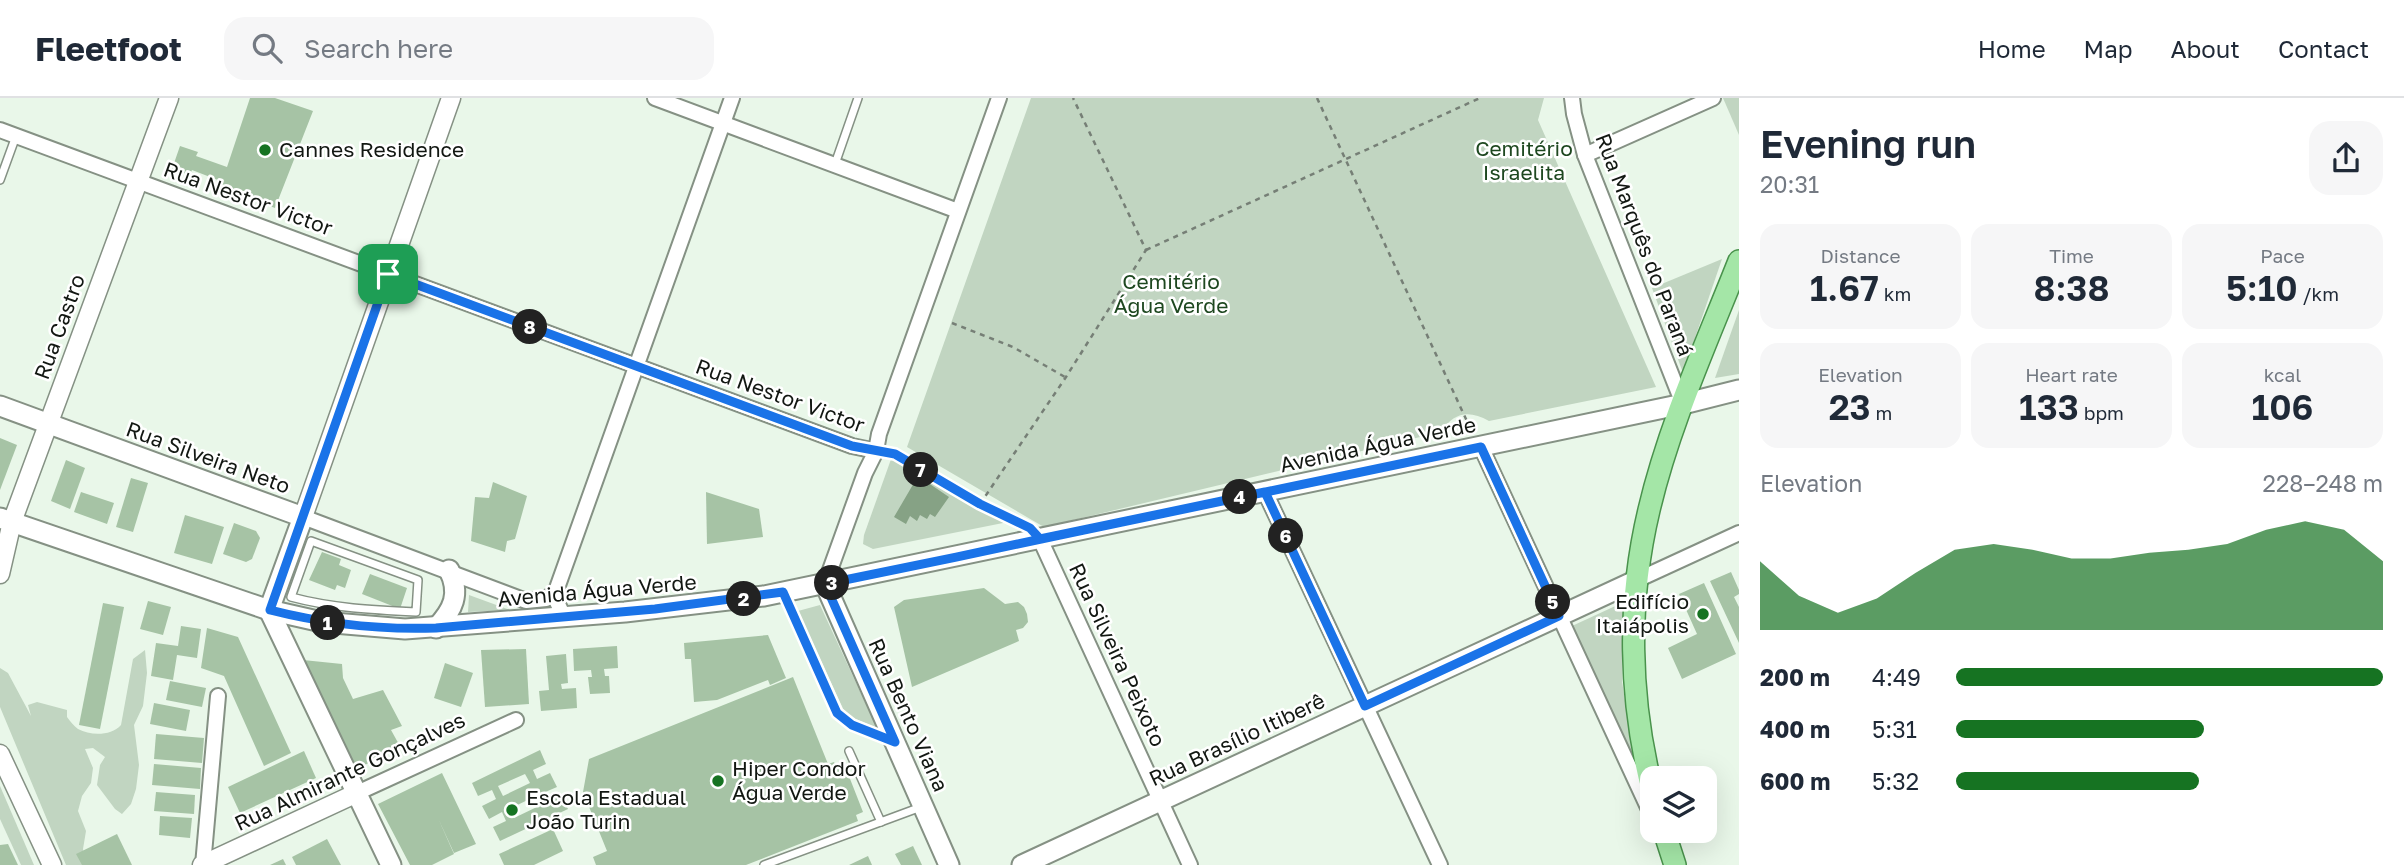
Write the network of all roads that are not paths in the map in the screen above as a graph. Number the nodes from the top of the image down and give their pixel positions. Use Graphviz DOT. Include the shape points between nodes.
graph roads {
  1 [pos="169,98"];
  2 [pos="450,98"];
  3 [pos="655,98"];
  4 [pos="732,98"];
  5 [pos="858,98"];
  6 [pos="999,98"];
  7 [pos="1572,98"];
  8 [pos="1708,99"];
  9 [pos="723,123"];
  10 [pos="0,130"];
  11 [pos="16,136"];
  12 [pos="1585,155"];
  13 [pos="834,165"];
  14 [pos="0,180"];
  15 [pos="138,181"];
  16 [pos="958,211"];
  17 [pos="1739,261"];
  18 [pos="388,274"];
  19 [pos="636,366"];
  20 [pos="1739,390"];
  21 [pos="1683,404"];
  22 [pos="0,406"];
  23 [pos="48,424"];
  24 [pos="1481,447"];
  25 [pos="876,451"];
  26 [pos="1265,492"];
  27 [pos="303,517"];
  28 [pos="6,520"];
  29 [pos="1739,533"];
  30 [pos="1040,539"];
  31 [pos="449,570"];
  32 [pos="0,574"];
  33 [pos="1637,580"];
  34 [pos="825,584"];
  35 [pos="556,591"];
  36 [pos="783,592"];
  37 [pos="270,610"];
  38 [pos="416,612"];
  39 [pos="1559,616"];
  40 [pos="564,617"];
  41 [pos="436,628"];
  42 [pos="218,696"];
  43 [pos="1365,706"];
  44 [pos="516,719"];
  45 [pos="895,742"];
  46 [pos="849,751"];
  47 [pos="0,754"];
  48 [pos="1647,766"];
  49 [pos="1640,790"];
  50 [pos="357,793"];
  51 [pos="1161,801"];
  52 [pos="923,806"];
  53 [pos="881,822"];
  54 [pos="1666,843"];
  55 [pos="1674,864"];
  56 [pos="52,865"];
  57 [pos="203,865"];
  58 [pos="391,865"];
  59 [pos="764,865"];
  60 [pos="949,865"];
  61 [pos="1022,865"];
  62 [pos="1191,865"];
  63 [pos="1440,865"];
  1 -- 15 [label="street, Rua Castro"];
  2 -- 18 [label="street"];
  3 -- 9 [label="street"];
  4 -- 9 [label="street"];
  5 -- 13 [label="lane"];
  6 -- 16 [label="street"];
  7 -- 12 [label="street, Rua Marquês do Paraná"];
  8 -- 12 [label="street"];
  9 -- 13 [label="street"];
  9 -- 19 [label="street"];
  10 -- 11 [label="street, Rua Nestor Victor"];
  11 -- 14 [label="lane"];
  11 -- 15 [label="street, Rua Nestor Victor"];
  12 -- 21 [label="street, Rua Marquês do Paraná"];
  13 -- 16 [label="street"];
  15 -- 18 [label="street, Rua Nestor Victor"];
  15 -- 23 [label="street, Rua Castro"];
  16 -- 25 [label="street"];
  17 -- 21 [label="main road"];
  18 -- 19 [label="street, Rua Nestor Victor"];
  18 -- 27 [label="street"];
  19 -- 25 [label="street, Rua Nestor Victor"];
  19 -- 35 [label="street"];
  20 -- 21 [label="main road, Avenida Água Verde"];
  21 -- 24 [label="main road, Avenida Água Verde"];
  21 -- 33 [label="main road" via="1650,508"];
  22 -- 23 [label="main road, Rua Silveira Neto"];
  23 -- 27 [label="main road, Rua Silveira Neto"];
  23 -- 28 [label="street, Rua Castro"];
  24 -- 26 [label="main road, Avenida Água Verde"];
  24 -- 39 [label="street"];
  25 -- 34 [label="street"];
  26 -- 30 [label="main road, Avenida Água Verde"];
  26 -- 43 [label="street"];
  27 -- 31 [label="street, Rua Silveira Neto"];
  27 -- 37 [label="main road"];
  28 -- 32 [label="street, Rua Castro"];
  28 -- 37 [label="main road, Avenida Água Verde"];
  29 -- 33 [label="street, Rua Brasílio Itiberê"];
  30 -- 34 [label="main road, Avenida Água Verde"];
  30 -- 51 [label="street, Rua Silveira Peixoto"];
  31 -- 35 [label="street, Rua Silveira Neto" via="526,601 546,599"];
  31 -- 41 [label="main road" via="456,597"];
  33 -- 39 [label="main road, Rua Brasílio Itiberê"];
  33 -- 48 [label="main road" via="1634,684"];
  34 -- 36 [label="main road, Avenida Água Verde"];
  34 -- 45 [label="main road, Rua Bento Viana"];
  35 -- 40 [label="street"];
  36 -- 40 [label="main road, Avenida Água Verde"];
  36 -- 45 [label="lane" via="837,713 852,725"];
  37 -- 41 [label="main road, Avenida Água Verde" via="349,626"];
  37 -- 50 [label="main road"];
  38 -- 38 [label="lane" via="418,580 311,541 291,597 365,610"];
  39 -- 43 [label="main road, Rua Brasílio Itiberê"];
  39 -- 49 [label="street"];
  40 -- 41 [label="main road, Avenida Água Verde"];
  42 -- 57 [label="street"];
  43 -- 51 [label="main road, Rua Brasílio Itiberê"];
  43 -- 63 [label="street"];
  44 -- 50 [label="street, Rua Almirante Gonçalves"];
  45 -- 52 [label="main road, Rua Bento Viana"];
  46 -- 53 [label="lane"];
  47 -- 56 [label="street"];
  50 -- 57 [label="street, Rua Almirante Gonçalves"];
  50 -- 58 [label="main road"];
  51 -- 61 [label="main road, Rua Brasílio Itiberê"];
  51 -- 62 [label="street, Rua Silveira Peixoto"];
  52 -- 53 [label="lane"];
  52 -- 60 [label="main road, Rua Bento Viana"];
  53 -- 59 [label="lane"];
  54 -- 55 [label="main road"];
}
